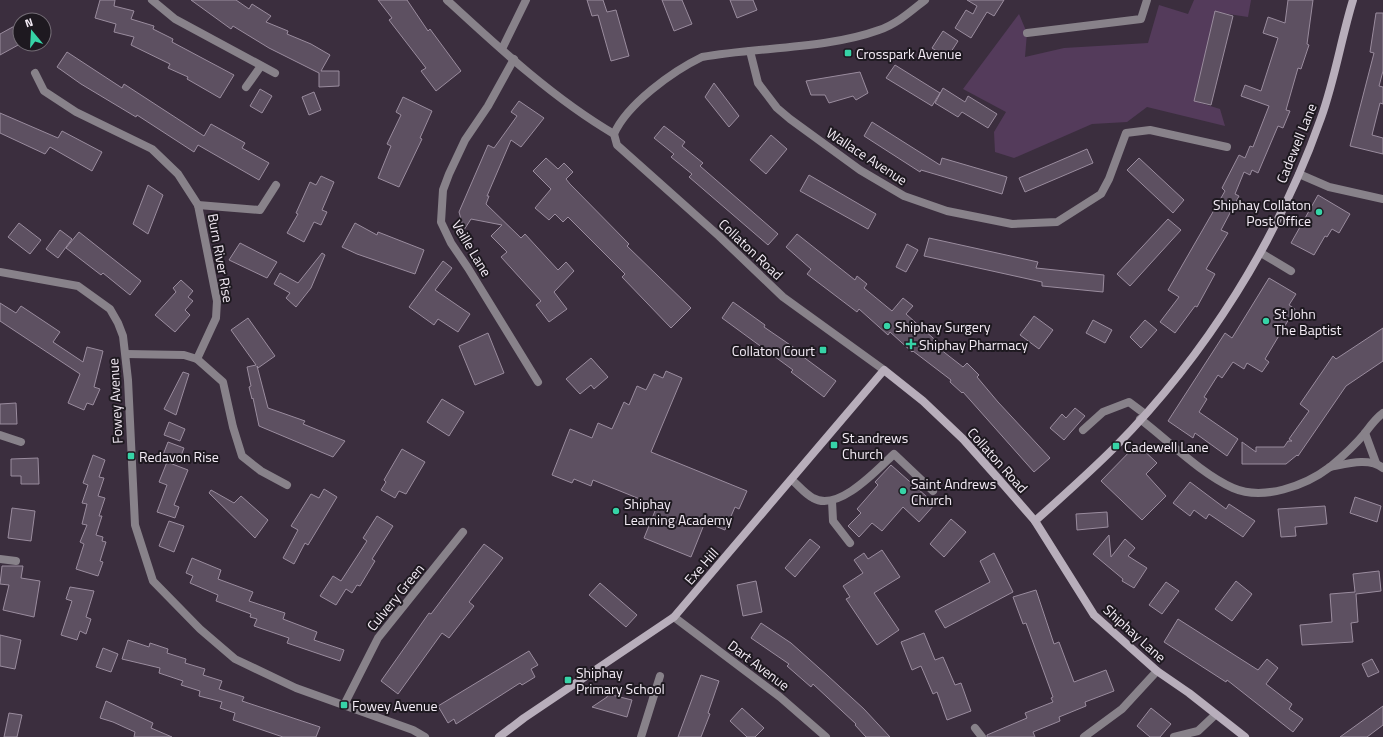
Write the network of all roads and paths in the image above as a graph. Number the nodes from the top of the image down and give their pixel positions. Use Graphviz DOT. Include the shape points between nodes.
graph roads {
  1 [pos="152,0"];
  2 [pos="447,0"];
  3 [pos="526,0"];
  4 [pos="925,0"];
  5 [pos="1146,0"];
  6 [pos="1353,0"];
  7 [pos="1027,33"];
  8 [pos="502,49"];
  9 [pos="750,51"];
  10 [pos="514,59"];
  11 [pos="261,66"];
  12 [pos="35,73"];
  13 [pos="275,73"];
  14 [pos="246,87"];
  15 [pos="614,134"];
  16 [pos="1227,147"];
  17 [pos="1299,174"];
  18 [pos="276,185"];
  19 [pos="1383,199"];
  20 [pos="198,205"];
  21 [pos="1260,253"];
  22 [pos="1290,271"];
  23 [pos="0,272"];
  24 [pos="126,354"];
  25 [pos="197,359"];
  26 [pos="884,370"];
  27 [pos="538,382"];
  28 [pos="1383,413"];
  29 [pos="1142,417"];
  30 [pos="1083,430"];
  31 [pos="1365,433"];
  32 [pos="0,435"];
  33 [pos="21,442"];
  34 [pos="1380,465"];
  35 [pos="1329,467"];
  36 [pos="792,480"];
  37 [pos="287,485"];
  38 [pos="933,491"];
  39 [pos="832,501"];
  40 [pos="1035,522"];
  41 [pos="463,532"];
  42 [pos="850,543"];
  43 [pos="0,560"];
  44 [pos="16,561"];
  45 [pos="674,617"];
  46 [pos="1157,671"];
  47 [pos="660,676"];
  48 [pos="344,705"];
  49 [pos="1215,715"];
  50 [pos="975,728"];
  51 [pos="425,737"];
  52 [pos="499,737"];
  53 [pos="641,737"];
  54 [pos="826,737"];
  55 [pos="982,737"];
  56 [pos="1084,737"];
  57 [pos="1174,737"];
  58 [pos="1244,737"];
  1 -- 11 [label="street" via="175,19"];
  2 -- 8 [label="street, Collaton Road"];
  3 -- 8 [label="street"];
  4 -- 9 [label="street" via="901,19 880,30 837,40"];
  5 -- 7 [label="street" via="1141,19"];
  6 -- 17 [label="street, Cadewell Lane" via="1326,104"];
  8 -- 10 [label="street, Collaton Road"];
  9 -- 15 [label="street" via="702,57 685,65 629,112 619,123"];
  9 -- 16 [label="street, Wallace Avenue" via="758,83 777,108 790,119 860,170 904,196 947,211 1012,224 1057,222 1101,194 1126,133 1150,130"];
  10 -- 15 [label="street, Collaton Road" via="587,118"];
  10 -- 27 [label="street, Veille Lane" via="488,106 465,140 449,174 443,190 441,222 451,243"];
  11 -- 13 [label="street"];
  11 -- 14 [label="street"];
  12 -- 20 [label="street, Burn River Rise" via="44,91 76,112 152,149 178,174"];
  15 -- 26 [label="street, Collaton Road" via="617,145 783,297"];
  17 -- 19 [label="street" via="1329,187"];
  17 -- 21 [label="street, Cadewell Lane"];
  18 -- 20 [label="street, Burn River Rise" via="260,210"];
  20 -- 25 [label="street, Burn River Rise" via="217,301 216,318"];
  21 -- 22 [label="street"];
  21 -- 29 [label="street, Cadewell Lane" via="1219,320 1179,374"];
  23 -- 24 [label="street, Fowey Avenue" via="78,286 110,309 123,336"];
  24 -- 25 [label="street" via="184,355"];
  24 -- 48 [label="street, Fowey Avenue" via="135,525 153,581 200,629 235,658 296,688"];
  25 -- 37 [label="street" via="223,382 242,456 261,471"];
  26 -- 36 [label="street, Exe Hill"];
  26 -- 40 [label="street, Collaton Road" via="923,401 963,439"];
  28 -- 31 [label="street" via="1374,420"];
  29 -- 30 [label="street" via="1130,402 1104,412"];
  29 -- 35 [label="street" via="1190,460 1233,488 1251,491 1284,490 1300,485"];
  29 -- 40 [label="street, Cadewell Lane"];
  31 -- 34 [label="street"];
  31 -- 35 [label="street"];
  32 -- 33 [label="street"];
  34 -- 35 [label="street" via="1353,463"];
  36 -- 39 [label="street" via="814,499"];
  36 -- 45 [label="street, Exe Hill"];
  38 -- 39 [label="street" via="894,454 866,482"];
  39 -- 42 [label="street" via="833,521"];
  40 -- 46 [label="street, Shiphay Lane" via="1094,615"];
  41 -- 48 [label="street, Culvery Green" via="378,638"];
  43 -- 44 [label="street"];
  45 -- 52 [label="street, Exe Hill"];
  45 -- 54 [label="street, Dart Avenue" via="780,697"];
  46 -- 49 [label="street, Shiphay Lane"];
  46 -- 56 [label="street" via="1122,709"];
  47 -- 53 [label="street"];
  48 -- 51 [label="street, Fowey Avenue" via="413,730"];
  49 -- 57 [label="street" via="1198,731"];
  49 -- 58 [label="street, Shiphay Lane"];
  50 -- 55 [label="street"];
}
